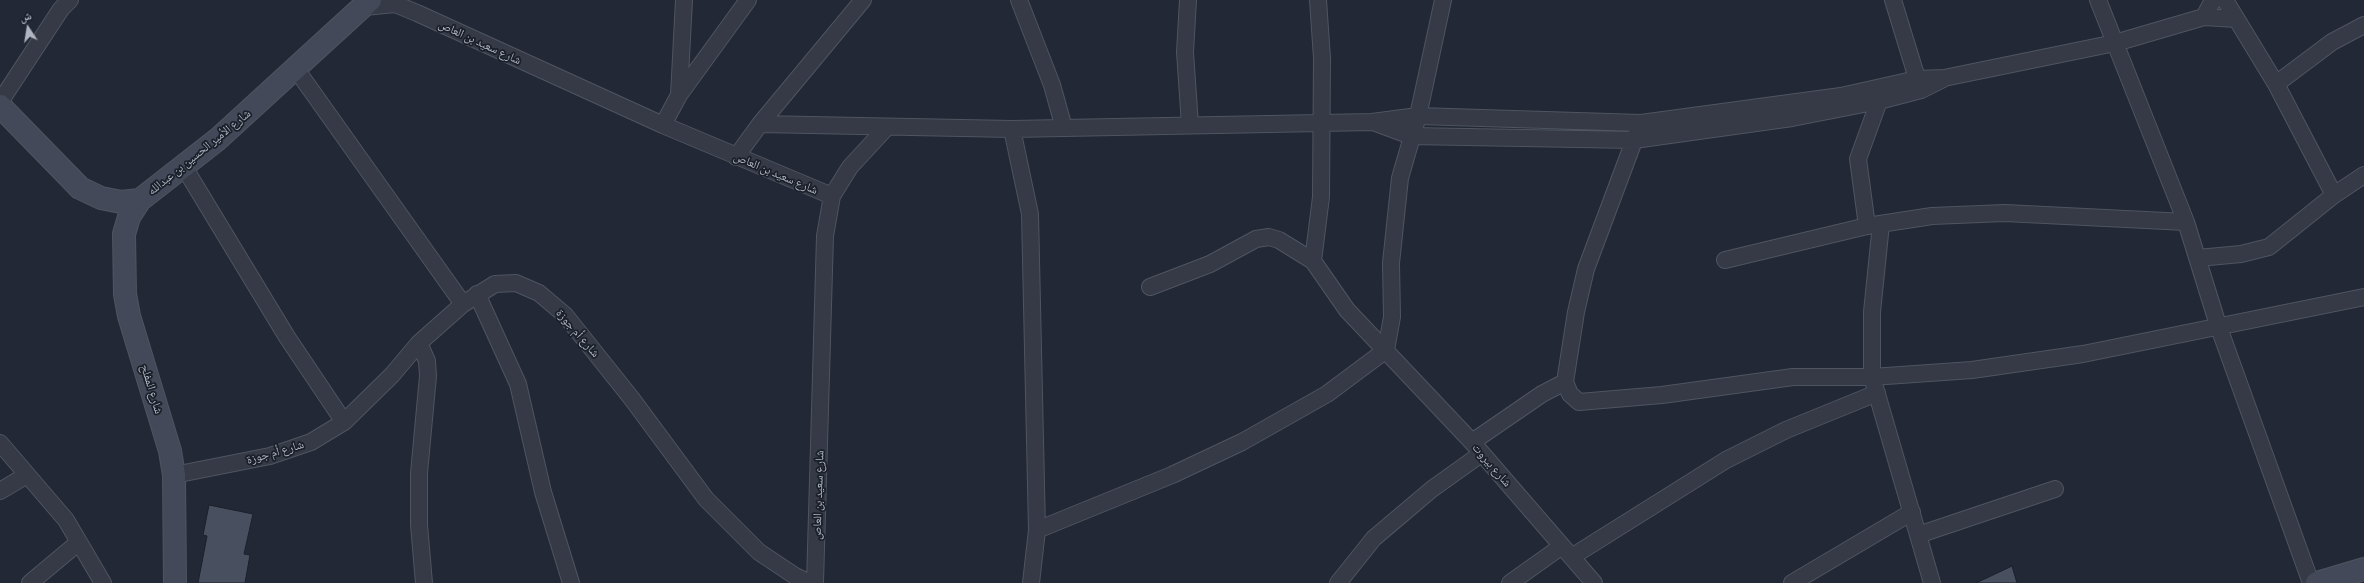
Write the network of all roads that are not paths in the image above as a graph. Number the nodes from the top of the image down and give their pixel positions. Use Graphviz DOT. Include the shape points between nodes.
graph roads {
  1 [pos="70,0"];
  2 [pos="684,0"];
  3 [pos="748,0"];
  4 [pos="863,0"];
  5 [pos="1019,0"];
  6 [pos="1188,0"];
  7 [pos="1318,0"];
  8 [pos="1443,0"];
  9 [pos="1893,0"];
  10 [pos="2098,0"];
  11 [pos="2213,0"];
  12 [pos="2225,0"];
  13 [pos="367,3"];
  14 [pos="2204,18"];
  15 [pos="2236,19"];
  16 [pos="2364,25"];
  17 [pos="2115,43"];
  18 [pos="296,70"];
  19 [pos="1919,84"];
  20 [pos="2276,84"];
  21 [pos="679,95"];
  22 [pos="1879,101"];
  23 [pos="0,102"];
  24 [pos="0,106"];
  25 [pos="1418,116"];
  26 [pos="1322,122"];
  27 [pos="1372,122"];
  28 [pos="1641,123"];
  29 [pos="760,124"];
  30 [pos="663,125"];
  31 [pos="1190,125"];
  32 [pos="887,127"];
  33 [pos="1064,128"];
  34 [pos="1012,129"];
  35 [pos="1411,136"];
  36 [pos="1634,140"];
  37 [pos="736,157"];
  38 [pos="184,166"];
  39 [pos="2364,175"];
  40 [pos="2334,195"];
  41 [pos="832,196"];
  42 [pos="140,200"];
  43 [pos="2186,222"];
  44 [pos="1874,225"];
  45 [pos="2198,258"];
  46 [pos="1725,260"];
  47 [pos="1313,261"];
  48 [pos="1150,287"];
  49 [pos="477,294"];
  50 [pos="2364,297"];
  51 [pos="463,304"];
  52 [pos="2218,325"];
  53 [pos="419,343"];
  54 [pos="1386,350"];
  55 [pos="1872,377"];
  56 [pos="1565,382"];
  57 [pos="1877,393"];
  58 [pos="344,422"];
  59 [pos="0,443"];
  60 [pos="1476,448"];
  61 [pos="27,475"];
  62 [pos="174,475"];
  63 [pos="2055,489"];
  64 [pos="0,491"];
  65 [pos="1912,512"];
  66 [pos="1037,530"];
  67 [pos="1918,535"];
  68 [pos="79,542"];
  69 [pos="1567,551"];
  70 [pos="2364,569"];
  71 [pos="30,583"];
  72 [pos="103,583"];
  73 [pos="174,583"];
  74 [pos="424,583"];
  75 [pos="571,583"];
  76 [pos="810,583"];
  77 [pos="815,583"];
  78 [pos="1031,583"];
  79 [pos="1338,583"];
  80 [pos="1510,583"];
  81 [pos="1594,583"];
  82 [pos="1792,583"];
  83 [pos="1932,583"];
  84 [pos="2311,583"];
  85 [pos="2317,583"];
  1 -- 23 [label="street" via="61,9"];
  2 -- 21 [label="street"];
  3 -- 21 [label="street"];
  4 -- 29 [label="street"];
  5 -- 33 [label="street" via="1052,85"];
  6 -- 31 [label="street" via="1185,52"];
  7 -- 26 [label="street" via="1322,58"];
  8 -- 25 [label="street"];
  9 -- 19 [label="street"];
  10 -- 17 [label="street"];
  11 -- 14 [label="street"];
  12 -- 15 [label="street"];
  13 -- 18 [label="street, شارع الأمير الحسين بن عبدالله"];
  13 -- 30 [label="street, شارع سعيد بن العاص" via="395,4 418,13"];
  14 -- 15 [label="street"];
  14 -- 17 [label="street"];
  15 -- 20 [label="street"];
  16 -- 20 [label="street" via="2332,42"];
  17 -- 19 [label="street"];
  17 -- 43 [label="street"];
  18 -- 38 [label="street, شارع الأمير الحسين بن عبدالله"];
  18 -- 51 [label="street"];
  19 -- 22 [label="street"];
  19 -- 28 [label="street"];
  20 -- 40 [label="street"];
  21 -- 30 [label="street"];
  22 -- 36 [label="street" via="1792,118"];
  22 -- 44 [label="street" via="1858,159"];
  24 -- 42 [label="street, شارع الأمير الحسين بن عبدالله" via="80,188 101,198 121,202"];
  25 -- 27 [label="street"];
  25 -- 28 [label="street"];
  25 -- 35 [label="street"];
  26 -- 27 [label="street"];
  26 -- 31 [label="street"];
  26 -- 47 [label="street" via="1321,197"];
  27 -- 35 [label="street"];
  28 -- 36 [label="street"];
  29 -- 32 [label="street"];
  29 -- 37 [label="street"];
  30 -- 37 [label="street, شارع سعيد بن العاص"];
  31 -- 33 [label="street"];
  32 -- 34 [label="street"];
  32 -- 41 [label="street" via="850,167"];
  33 -- 34 [label="street"];
  34 -- 66 [label="street" via="1030,214"];
  35 -- 36 [label="street"];
  35 -- 54 [label="street" via="1400,178 1391,263 1392,317"];
  36 -- 56 [label="street" via="1586,269"];
  37 -- 41 [label="street, شارع سعيد بن العاص"];
  38 -- 42 [label="street, شارع الأمير الحسين بن عبدالله"];
  38 -- 58 [label="street" via="287,337"];
  39 -- 40 [label="street"];
  40 -- 45 [label="street" via="2269,247 2241,254"];
  41 -- 77 [label="street, شارع سعيد بن العاص" via="825,236"];
  42 -- 62 [label="street, شارع المفلح" via="129,217 124,234 125,294 129,316 170,451"];
  43 -- 44 [label="street" via="1991,214 1932,216"];
  43 -- 45 [label="street"];
  44 -- 46 [label="street"];
  44 -- 55 [label="street"];
  45 -- 52 [label="street"];
  47 -- 48 [label="street" via="1279,240 1269,237 1256,238 1210,264"];
  47 -- 54 [label="street, شارع بيروت" via="1347,310"];
  49 -- 51 [label="street, شارع أم جوزة"];
  49 -- 75 [label="street" via="518,384 543,492"];
  49 -- 76 [label="street, شارع أم جوزة" via="494,284 516,283 539,292 565,315 632,399 706,499 759,552"];
  50 -- 52 [label="street"];
  51 -- 53 [label="street, شارع أم جوزة"];
  52 -- 55 [label="street" via="2143,343 2033,362 1935,374"];
  52 -- 84 [label="street"];
  53 -- 58 [label="street, شارع أم جوزة" via="392,375"];
  53 -- 74 [label="street" via="426,361 428,376 419,474 419,525"];
  54 -- 60 [label="street, شارع بيروت"];
  54 -- 66 [label="street" via="1327,394 1242,442"];
  55 -- 56 [label="street" via="1793,377 1662,395 1580,402 1570,394"];
  55 -- 57 [label="street"];
  56 -- 60 [label="street" via="1542,394"];
  57 -- 65 [label="street"];
  57 -- 69 [label="street" via="1793,427 1726,460"];
  58 -- 62 [label="street, شارع أم جوزة" via="311,442 270,456"];
  59 -- 61 [label="street"];
  60 -- 69 [label="street, شارع بيروت"];
  60 -- 79 [label="street" via="1374,538"];
  61 -- 64 [label="street"];
  61 -- 68 [label="street" via="66,520"];
  62 -- 73 [label="street, شارع المفلح"];
  63 -- 67 [label="street"];
  65 -- 67 [label="street"];
  65 -- 82 [label="street"];
  66 -- 78 [label="street"];
  67 -- 83 [label="street"];
  68 -- 71 [label="street"];
  68 -- 72 [label="street"];
  69 -- 80 [label="street"];
  69 -- 81 [label="street, شارع بيروت"];
  70 -- 85 [label="street"];
}
